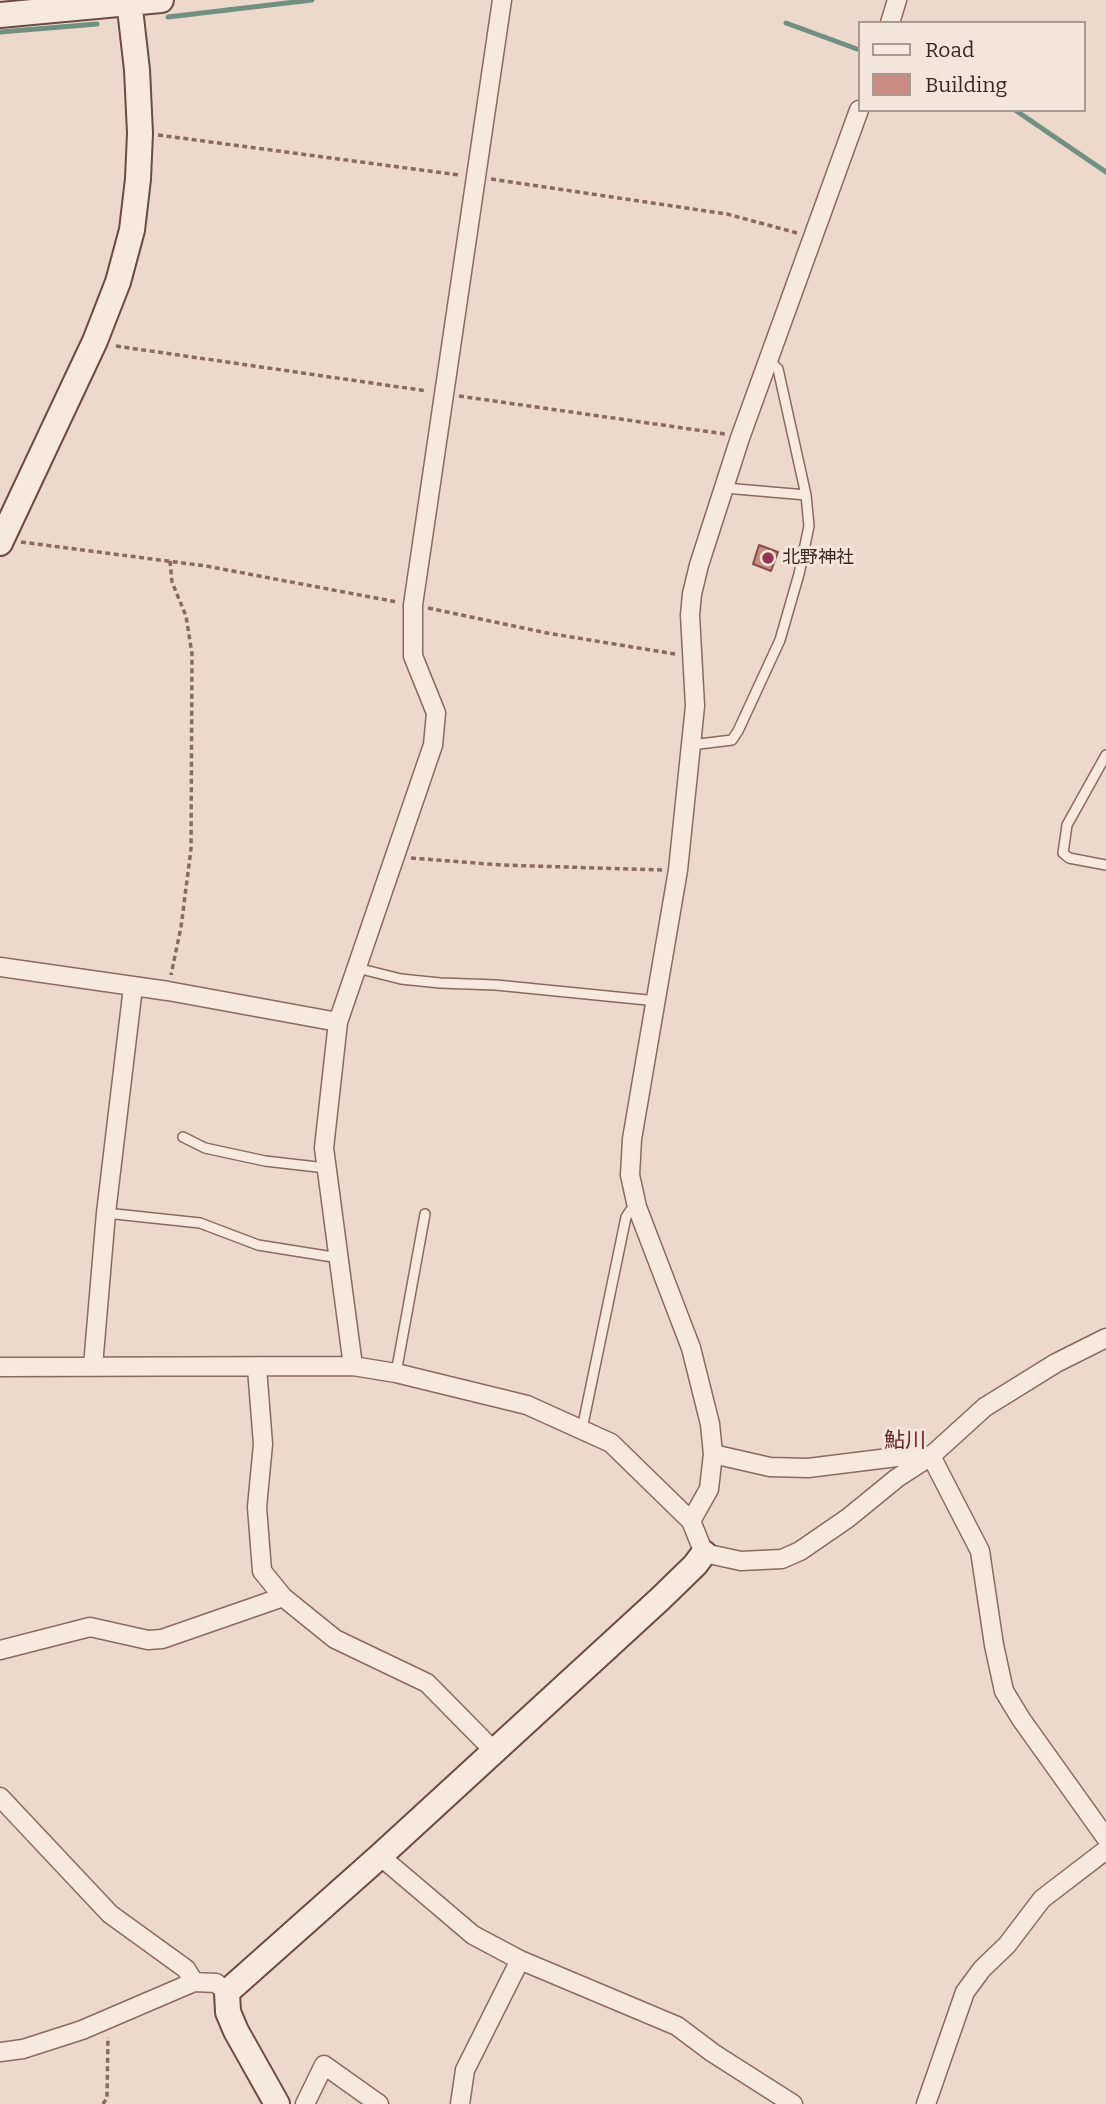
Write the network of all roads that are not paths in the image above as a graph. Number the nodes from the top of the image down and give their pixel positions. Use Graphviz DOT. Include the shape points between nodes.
graph roads {
  1 [pos="162,0"];
  2 [pos="502,0"];
  3 [pos="897,0"];
  4 [pos="129,2"];
  5 [pos="0,15"];
  6 [pos="891,21"];
  7 [pos="858,112"];
  8 [pos="769,360"];
  9 [pos="725,488"];
  10 [pos="806,495"];
  11 [pos="2,539"];
  12 [pos="691,745"];
  13 [pos="1106,755"];
  14 [pos="1106,865"];
  15 [pos="0,968"];
  16 [pos="356,968"];
  17 [pos="133,987"];
  18 [pos="657,1001"];
  19 [pos="338,1022"];
  20 [pos="184,1137"];
  21 [pos="326,1168"];
  22 [pos="637,1207"];
  23 [pos="106,1213"];
  24 [pos="425,1214"];
  25 [pos="339,1258"];
  26 [pos="1106,1338"];
  27 [pos="93,1366"];
  28 [pos="353,1366"];
  29 [pos="0,1367"];
  30 [pos="257,1368"];
  31 [pos="396,1373"];
  32 [pos="582,1429"];
  33 [pos="713,1454"];
  34 [pos="931,1456"];
  35 [pos="691,1521"];
  36 [pos="705,1553"];
  37 [pos="283,1597"];
  38 [pos="0,1650"];
  39 [pos="494,1751"];
  40 [pos="0,1797"];
  41 [pos="1106,1838"];
  42 [pos="1106,1850"];
  43 [pos="380,1857"];
  44 [pos="520,1961"];
  45 [pos="194,1982"];
  46 [pos="226,1992"];
  47 [pos="0,2052"];
  48 [pos="277,2104"];
  49 [pos="305,2104"];
  50 [pos="379,2104"];
  51 [pos="460,2104"];
  52 [pos="793,2104"];
  53 [pos="926,2104"];
  1 -- 4 [label="street"];
  2 -- 16 [label="street" via="413,605 413,656 436,713 433,745"];
  3 -- 6 [label="street"];
  4 -- 5 [label="street"];
  4 -- 11 [label="street" via="140,133 132,230 95,341"];
  7 -- 8 [label="street"];
  8 -- 9 [label="street"];
  8 -- 10 [label="lane" via="778,369"];
  9 -- 10 [label="lane"];
  9 -- 12 [label="street" via="692,594 695,706"];
  10 -- 12 [label="lane" via="809,526 780,640 732,740"];
  12 -- 18 [label="street" via="678,870"];
  13 -- 14 [label="lane" via="1074,809 1063,841 1063,853 1069,858"];
  15 -- 17 [label="street"];
  16 -- 18 [label="lane" via="401,979"];
  16 -- 19 [label="street"];
  17 -- 19 [label="street"];
  17 -- 23 [label="street"];
  18 -- 22 [label="street" via="632,1139 630,1175"];
  19 -- 21 [label="street" via="324,1148"];
  20 -- 21 [label="lane" via="205,1148"];
  21 -- 25 [label="street"];
  22 -- 32 [label="lane" via="625,1217"];
  22 -- 33 [label="street" via="691,1348"];
  23 -- 25 [label="lane" via="201,1223 258,1245"];
  23 -- 27 [label="street"];
  24 -- 31 [label="lane"];
  25 -- 28 [label="street"];
  26 -- 34 [label="street" via="985,1407"];
  27 -- 29 [label="street"];
  27 -- 30 [label="street"];
  28 -- 30 [label="street"];
  28 -- 31 [label="street"];
  30 -- 37 [label="street" via="263,1444 257,1507 262,1571"];
  31 -- 32 [label="street" via="527,1405"];
  32 -- 35 [label="street" via="611,1443"];
  33 -- 34 [label="street" via="770,1466 808,1468"];
  33 -- 35 [label="street" via="709,1489"];
  34 -- 36 [label="street" via="848,1518 782,1559 740,1562"];
  34 -- 41 [label="street" via="980,1551 1004,1691"];
  35 -- 36 [label="street"];
  36 -- 39 [label="street"];
  37 -- 38 [label="street" via="162,1639 90,1627"];
  37 -- 39 [label="street" via="335,1639 427,1683"];
  39 -- 43 [label="street"];
  40 -- 45 [label="street" via="110,1914 186,1969"];
  42 -- 53 [label="street" via="1042,1899 965,1992"];
  43 -- 44 [label="street" via="473,1935"];
  43 -- 46 [label="street"];
  44 -- 51 [label="street" via="465,2070"];
  44 -- 52 [label="street" via="677,2026"];
  45 -- 46 [label="street" via="216,1983"];
  45 -- 47 [label="street" via="82,2030"];
  46 -- 48 [label="street" via="236,2031"];
  49 -- 50 [label="street" via="324,2065"];
}
